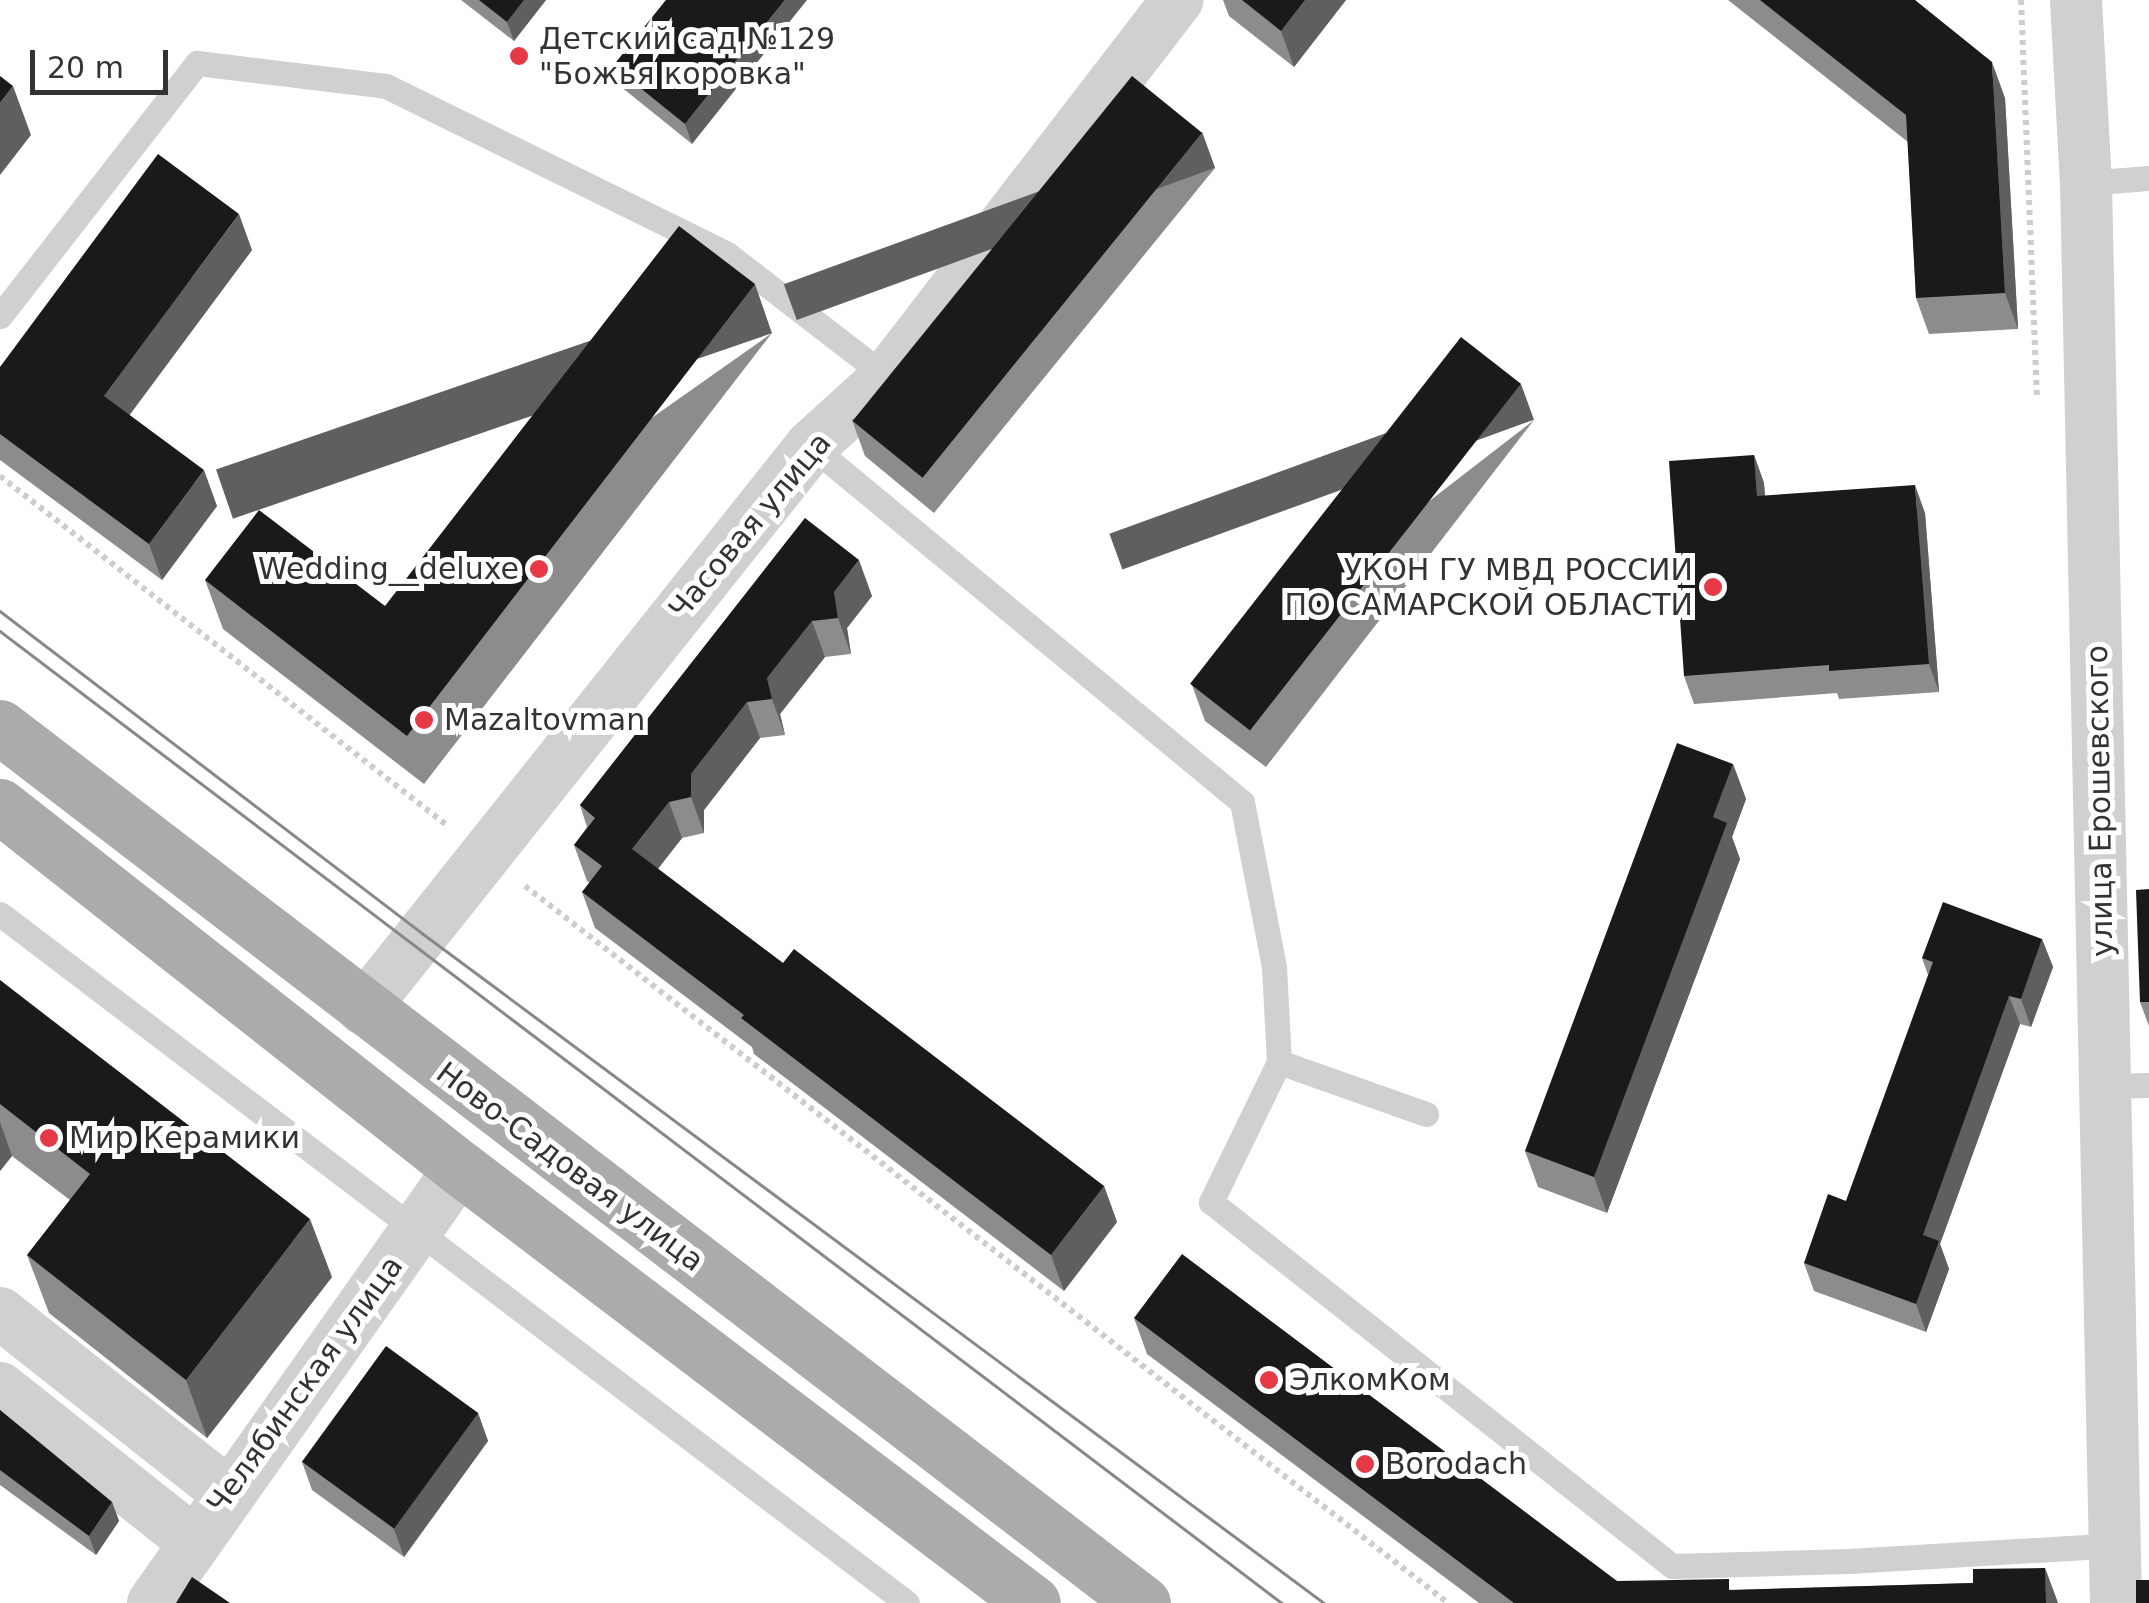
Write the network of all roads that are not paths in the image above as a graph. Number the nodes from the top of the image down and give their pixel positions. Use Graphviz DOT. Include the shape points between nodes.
graph roads {
  1 [pos="1177,0"];
  2 [pos="2076,0"];
  3 [pos="2149,178"];
  4 [pos="2086,183"];
  5 [pos="0,316"];
  6 [pos="887,377"];
  7 [pos="811,446"];
  8 [pos="0,727"];
  9 [pos="0,806"];
  10 [pos="0,914"];
  11 [pos="363,1009"];
  12 [pos="1279,1062"];
  13 [pos="2128,1086"];
  14 [pos="1426,1114"];
  15 [pos="460,1168"];
  16 [pos="418,1227"];
  17 [pos="0,1313"];
  18 [pos="0,1388"];
  19 [pos="228,1493"];
  20 [pos="194,1541"];
  21 [pos="2124,1578"];
  22 [pos="152,1603"];
  23 [pos="907,1603"];
  24 [pos="1033,1603"];
  25 [pos="1143,1603"];
  1 -- 6 [label="street, Часовая улица"];
  2 -- 4 [label="street, улица Ерошевского"];
  3 -- 4 [label="lane"];
  4 -- 13 [label="street, улица Ерошевского"];
  5 -- 6 [label="lane" via="197,63 386,86 727,254"];
  6 -- 7 [label="street, Часовая улица"];
  7 -- 11 [label="street, Часовая улица"];
  7 -- 12 [label="lane" via="1242,802 1274,967"];
  8 -- 11 [label="main road, Ново-Садовая улица"];
  9 -- 15 [label="main road"];
  10 -- 16 [label="lane"];
  11 -- 25 [label="main road, Ново-Садовая улица"];
  12 -- 14 [label="lane"];
  12 -- 21 [label="lane" via="1211,1202 1672,1566 1849,1562"];
  13 -- 21 [label="street, улица Ерошевского"];
  15 -- 16 [label="street, Челябинская улица"];
  15 -- 24 [label="main road"];
  16 -- 19 [label="street, Челябинская улица"];
  16 -- 23 [label="lane"];
  17 -- 19 [label="street"];
  18 -- 20 [label="street"];
  19 -- 20 [label="street, Челябинская улица"];
  20 -- 22 [label="street, Челябинская улица"];
}
